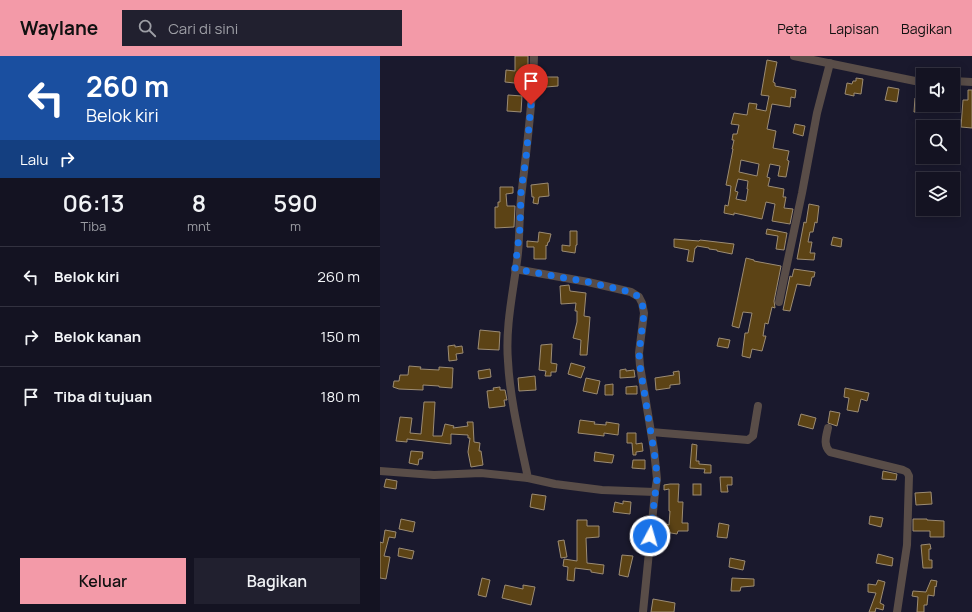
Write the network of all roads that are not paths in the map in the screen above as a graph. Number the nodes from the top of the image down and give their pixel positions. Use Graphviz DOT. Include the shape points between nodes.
graph roads {
  1 [pos="534,56"];
  2 [pos="794,56"];
  3 [pos="829,61"];
  4 [pos="916,81"];
  5 [pos="960,81"];
  6 [pos="972,82"];
  7 [pos="515,269"];
  8 [pos="779,302"];
  9 [pos="758,406"];
  10 [pos="828,428"];
  11 [pos="651,432"];
  12 [pos="380,470"];
  13 [pos="528,478"];
  14 [pos="655,492"];
  15 [pos="643,612"];
  16 [pos="897,612"];
  1 -- 7 [label="street"];
  2 -- 3 [label="street"];
  3 -- 4 [label="street"];
  3 -- 8 [label="street"];
  5 -- 6 [label="street"];
  7 -- 11 [label="street" via="588,282 631,292 639,297 644,313 640,366"];
  7 -- 13 [label="street" via="508,319 508,362 511,392"];
  9 -- 11 [label="street" via="753,436 748,440"];
  10 -- 16 [label="street" via="825,442 830,452 903,470 909,476 907,546"];
  11 -- 14 [label="street" via="657,479"];
  12 -- 13 [label="street" via="434,475 481,473"];
  13 -- 14 [label="street" via="602,490"];
  14 -- 15 [label="street"];
}
